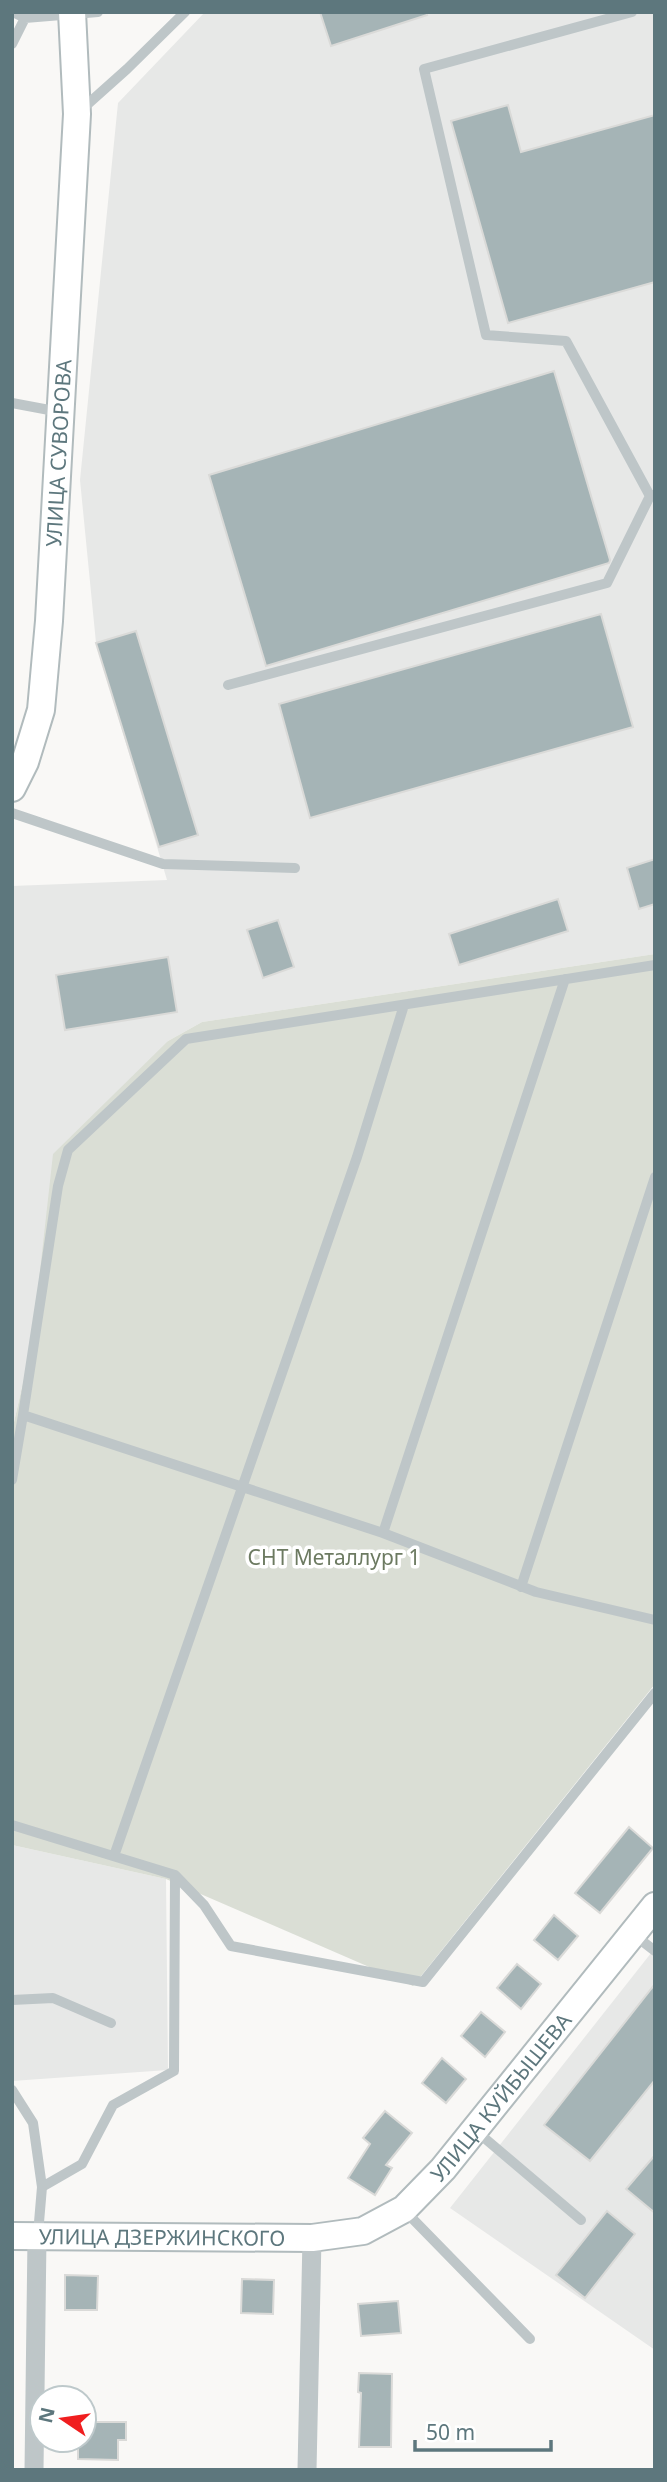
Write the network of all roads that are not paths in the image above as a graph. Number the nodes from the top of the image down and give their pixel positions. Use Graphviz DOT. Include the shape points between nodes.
graph roads {
  1 [pos="13,12"];
  2 [pos="185,12"];
  3 [pos="632,12"];
  4 [pos="81,13"];
  5 [pos="25,18"];
  6 [pos="12,44"];
  7 [pos="77,114"];
  8 [pos="12,403"];
  9 [pos="60,412"];
  10 [pos="652,496"];
  11 [pos="228,685"];
  12 [pos="12,788"];
  13 [pos="12,813"];
  14 [pos="295,868"];
  15 [pos="655,965"];
  16 [pos="565,979"];
  17 [pos="404,1005"];
  18 [pos="655,1177"];
  19 [pos="23,1415"];
  20 [pos="12,1480"];
  21 [pos="243,1487"];
  22 [pos="383,1533"];
  23 [pos="521,1587"];
  24 [pos="655,1620"];
  25 [pos="655,1693"];
  26 [pos="12,1825"];
  27 [pos="114,1856"];
  28 [pos="175,1875"];
  29 [pos="655,1906"];
  30 [pos="633,1934"];
  31 [pos="655,1951"];
  32 [pos="12,2000"];
  33 [pos="111,2023"];
  34 [pos="12,2090"];
  35 [pos="475,2130"];
  36 [pos="42,2187"];
  37 [pos="404,2209"];
  38 [pos="581,2220"];
  39 [pos="25,2237"];
  40 [pos="312,2238"];
  41 [pos="530,2339"];
  42 [pos="34,2470"];
  43 [pos="307,2470"];
  1 -- 5 [label="lane"];
  2 -- 7 [label="lane"];
  3 -- 10 [label="lane" via="424,69 486,335 566,341"];
  4 -- 5 [label="lane"];
  4 -- 7 [label="street, УЛИЦА СУВОРОВА"];
  5 -- 6 [label="lane"];
  7 -- 9 [label="street, УЛИЦА СУВОРОВА"];
  8 -- 9 [label="lane"];
  9 -- 12 [label="street, УЛИЦА СУВОРОВА" via="41,710"];
  10 -- 11 [label="lane" via="607,583"];
  13 -- 14 [label="lane" via="163,864"];
  15 -- 16 [label="lane"];
  16 -- 17 [label="lane"];
  16 -- 22 [label="lane"];
  17 -- 19 [label="lane" via="186,1039 68,1150 58,1186"];
  17 -- 21 [label="lane" via="357,1157"];
  18 -- 23 [label="lane"];
  19 -- 20 [label="lane"];
  19 -- 21 [label="lane"];
  21 -- 22 [label="lane"];
  21 -- 27 [label="lane"];
  22 -- 23 [label="lane"];
  23 -- 24 [label="lane"];
  25 -- 28 [label="lane" via="423,1982 231,1946 204,1905"];
  26 -- 27 [label="lane"];
  27 -- 28 [label="lane"];
  28 -- 36 [label="lane" via="174,2071 113,2105 82,2164"];
  29 -- 30 [label="street, УЛИЦА КУЙБЫШЕВА"];
  30 -- 31 [label="lane"];
  30 -- 35 [label="street, УЛИЦА КУЙБЫШЕВА"];
  32 -- 33 [label="lane" via="54,1997"];
  34 -- 36 [label="lane" via="33,2123"];
  35 -- 37 [label="street, УЛИЦА КУЙБЫШЕВА"];
  35 -- 38 [label="lane"];
  36 -- 39 [label="lane"];
  37 -- 40 [label="street, УЛИЦА КУЙБЫШЕВА" via="363,2231"];
  37 -- 41 [label="lane"];
  39 -- 40 [label="street, УЛИЦА ДЗЕРЖИНСКОГО"];
  39 -- 42 [label="street"];
  40 -- 43 [label="street"];
}
